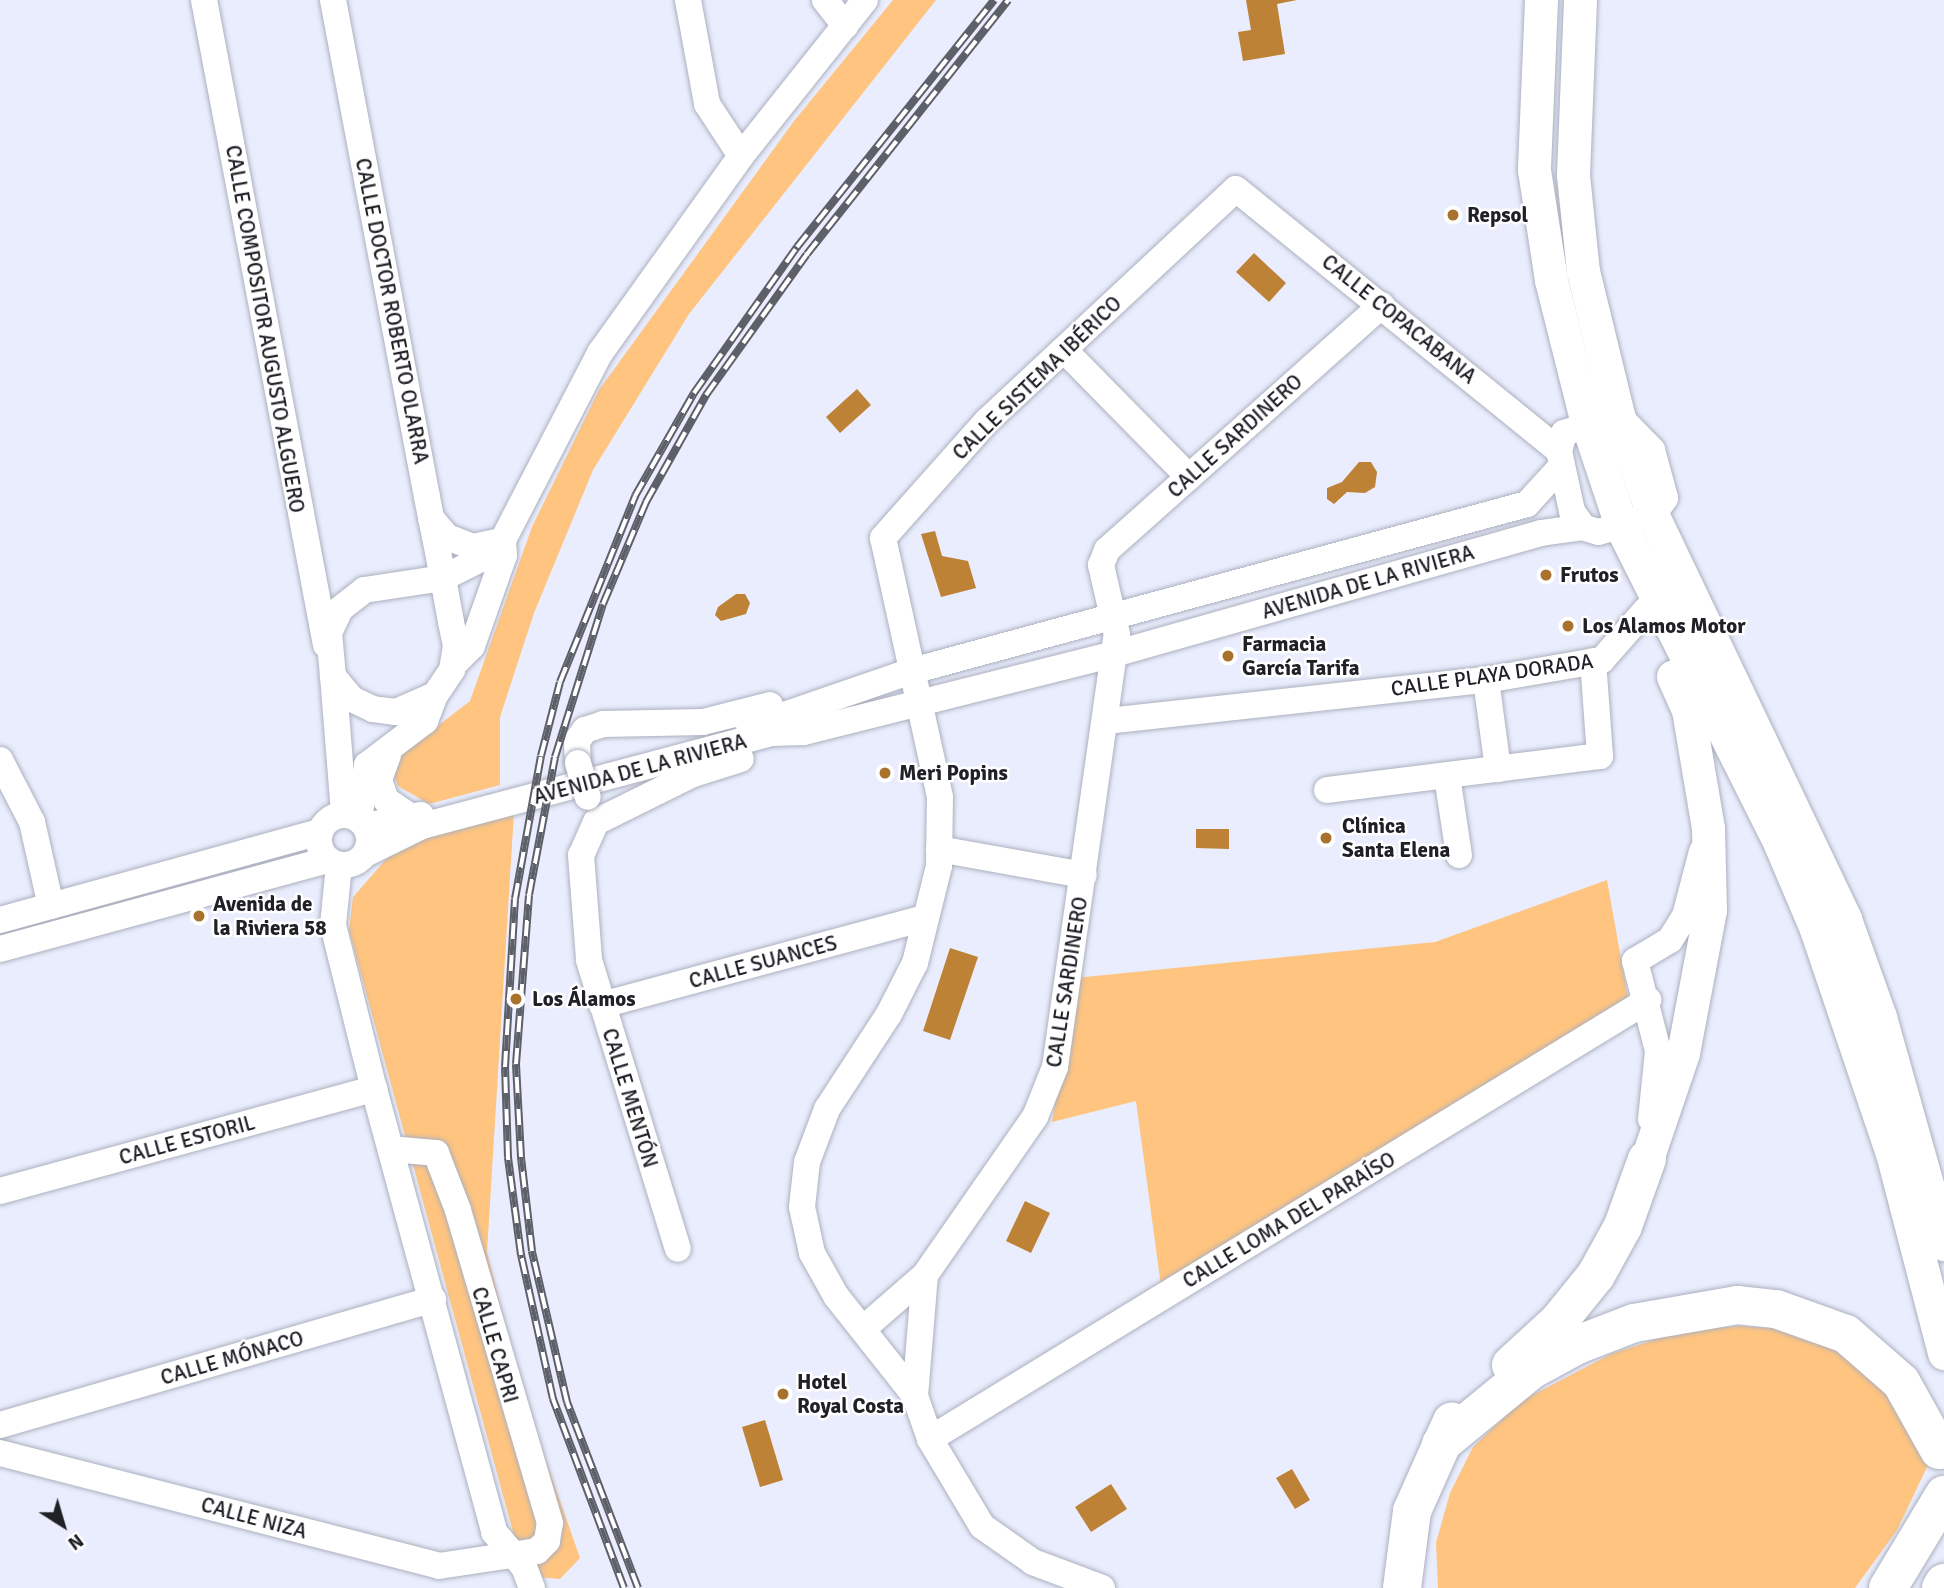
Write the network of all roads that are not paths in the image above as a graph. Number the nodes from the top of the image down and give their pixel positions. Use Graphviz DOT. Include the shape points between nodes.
graph roads {
  1 [pos="204,0"];
  2 [pos="333,0"];
  3 [pos="688,0"];
  4 [pos="825,0"];
  5 [pos="865,0"];
  6 [pos="1541,0"];
  7 [pos="1580,0"];
  8 [pos="845,26"];
  9 [pos="741,156"];
  10 [pos="1236,189"];
  11 [pos="1382,305"];
  12 [pos="1064,350"];
  13 [pos="1592,378"];
  14 [pos="1588,437"];
  15 [pos="1189,477"];
  16 [pos="1538,495"];
  17 [pos="1659,507"];
  18 [pos="431,518"];
  19 [pos="1583,527"];
  20 [pos="1622,528"];
  21 [pos="1541,533"];
  22 [pos="503,540"];
  23 [pos="1640,567"];
  24 [pos="443,578"];
  25 [pos="411,586"];
  26 [pos="1646,610"];
  27 [pos="1113,616"];
  28 [pos="451,622"];
  29 [pos="1114,654"];
  30 [pos="1593,661"];
  31 [pos="454,664"];
  32 [pos="331,667"];
  33 [pos="912,671"];
  34 [pos="1486,680"];
  35 [pos="435,695"];
  36 [pos="919,702"];
  37 [pos="800,720"];
  38 [pos="1107,721"];
  39 [pos="396,743"];
  40 [pos="0,760"];
  41 [pos="1498,769"];
  42 [pos="1447,776"];
  43 [pos="1328,790"];
  44 [pos="592,810"];
  45 [pos="411,817"];
  46 [pos="356,820"];
  47 [pos="1709,828"];
  48 [pos="319,832"];
  49 [pos="939,849"];
  50 [pos="365,854"];
  51 [pos="1459,855"];
  52 [pos="333,862"];
  53 [pos="1084,875"];
  54 [pos="51,906"];
  55 [pos="925,918"];
  56 [pos="0,920"];
  57 [pos="0,949"];
  58 [pos="1648,1000"];
  59 [pos="601,1005"];
  60 [pos="374,1089"];
  61 [pos="391,1149"];
  62 [pos="1647,1159"];
  63 [pos="0,1191"];
  64 [pos="1944,1244"];
  65 [pos="678,1249"];
  66 [pos="925,1275"];
  67 [pos="433,1298"];
  68 [pos="863,1329"];
  69 [pos="1944,1353"];
  70 [pos="915,1396"];
  71 [pos="32,1417"];
  72 [pos="0,1425"];
  73 [pos="930,1440"];
  74 [pos="1441,1444"];
  75 [pos="1939,1450"];
  76 [pos="0,1453"];
  77 [pos="32,1461"];
  78 [pos="1944,1495"];
  79 [pos="509,1554"];
  80 [pos="1408,1579"];
  81 [pos="1944,1583"];
  82 [pos="1888,1586"];
  83 [pos="532,1588"];
  84 [pos="1102,1588"];
  85 [pos="1941,1588"];
  1 -- 32 [label="street, CALLE COMPOSITOR AUGUSTO ALGUERO"];
  2 -- 18 [label="street, CALLE DOCTOR ROBERTO OLARRA"];
  3 -- 9 [label="street" via="707,104"];
  4 -- 8 [label="street"];
  5 -- 8 [label="street"];
  6 -- 13 [label="main road" via="1534,170 1551,280"];
  7 -- 13 [label="main road" via="1573,175"];
  8 -- 9 [label="street"];
  9 -- 22 [label="street" via="600,353"];
  10 -- 11 [label="street, CALLE COPACABANA"];
  10 -- 12 [label="street, CALLE SISTEMA IBÉRICO"];
  11 -- 14 [label="street, CALLE COPACABANA"];
  11 -- 15 [label="street, CALLE SARDINERO"];
  12 -- 15 [label="street"];
  12 -- 33 [label="street, CALLE SISTEMA IBÉRICO" via="987,421 883,538"];
  13 -- 14 [label="main road"];
  13 -- 14 [label="main road"];
  14 -- 16 [label="street, AVENIDA DE LA RIVIERA"];
  14 -- 17 [label="main road"];
  14 -- 19 [label="street"];
  14 -- 20 [label="main road"];
  15 -- 27 [label="street, CALLE SARDINERO" via="1107,551 1101,565"];
  16 -- 21 [label="street" via="1551,510 1552,520"];
  16 -- 27 [label="street, AVENIDA DE LA RIVIERA" via="1507,510"];
  17 -- 20 [label="street"];
  17 -- 64 [label="main road" via="1845,919 1880,1017"];
  18 -- 22 [label="street" via="447,537 473,547"];
  18 -- 24 [label="street, CALLE DOCTOR ROBERTO OLARRA"];
  19 -- 20 [label="street, AVENIDA DE LA RIVIERA" via="1598,532"];
  19 -- 21 [label="street, AVENIDA DE LA RIVIERA"];
  20 -- 23 [label="main road"];
  21 -- 29 [label="street, AVENIDA DE LA RIVIERA"];
  22 -- 24 [label="street" via="485,557"];
  22 -- 31 [label="street" via="504,555 472,646"];
  23 -- 26 [label="main road"];
  23 -- 69 [label="main road" via="1780,844 1816,929 1892,1153"];
  24 -- 25 [label="street"];
  24 -- 28 [label="street, CALLE DOCTOR ROBERTO OLARRA"];
  25 -- 28 [label="street" via="436,600"];
  25 -- 32 [label="street" via="389,583 364,590 340,609 329,633"];
  26 -- 30 [label="street, CALLE PLAYA DORADA" via="1628,636"];
  26 -- 47 [label="main road" via="1688,710"];
  27 -- 29 [label="street"];
  27 -- 33 [label="street, AVENIDA DE LA RIVIERA"];
  28 -- 31 [label="street"];
  29 -- 36 [label="street, AVENIDA DE LA RIVIERA"];
  29 -- 38 [label="street, CALLE SARDINERO"];
  30 -- 34 [label="street, CALLE PLAYA DORADA"];
  30 -- 41 [label="street" via="1600,756"];
  31 -- 35 [label="street"];
  32 -- 35 [label="street" via="352,699 373,709 396,712"];
  32 -- 46 [label="street, CALLE COMPOSITOR AUGUSTO ALGUERO"];
  33 -- 36 [label="street"];
  33 -- 37 [label="street, AVENIDA DE LA RIVIERA"];
  34 -- 38 [label="street, CALLE PLAYA DORADA"];
  34 -- 41 [label="street"];
  35 -- 39 [label="street" via="425,721"];
  36 -- 37 [label="street, AVENIDA DE LA RIVIERA"];
  36 -- 49 [label="street" via="940,797"];
  37 -- 44 [label="street" via="693,775"];
  37 -- 44 [label="street, bridge" via="766,705 703,722 603,724 585,730 577,741 578,763"];
  37 -- 45 [label="street, AVENIDA DE LA RIVIERA" via="768,722 606,769"];
  37 -- 50 [label="street, AVENIDA DE LA RIVIERA" via="772,733 422,827"];
  38 -- 53 [label="street, CALLE SARDINERO"];
  39 -- 45 [label="street" via="379,780 386,800"];
  39 -- 46 [label="street" via="367,765"];
  40 -- 54 [label="street" via="32,822"];
  41 -- 42 [label="street"];
  42 -- 43 [label="street"];
  42 -- 51 [label="street"];
  44 -- 59 [label="street, CALLE MENTÓN" via="581,855 589,960"];
  45 -- 46 [label="street, AVENIDA DE LA RIVIERA"];
  46 -- 48 [label="street" via="329,819"];
  46 -- 50 [label="street"];
  47 -- 58 [label="street" via="1685,916 1670,940 1635,961"];
  47 -- 62 [label="main road" via="1710,910 1700,982"];
  48 -- 52 [label="street" via="319,848"];
  48 -- 54 [label="street"];
  49 -- 53 [label="street"];
  49 -- 55 [label="street"];
  50 -- 52 [label="street" via="354,864"];
  52 -- 57 [label="street"];
  52 -- 60 [label="street" via="333,925"];
  53 -- 66 [label="street, CALLE SARDINERO" via="1055,1068 1044,1099"];
  54 -- 56 [label="street"];
  55 -- 59 [label="street, CALLE SUANCES"];
  55 -- 68 [label="street" via="915,963 889,1014 827,1109 807,1162 802,1207 812,1253"];
  58 -- 62 [label="street" via="1658,1051"];
  58 -- 73 [label="street, CALLE LOMA DEL PARAÍSO"];
  59 -- 65 [label="street, CALLE MENTÓN"];
  60 -- 61 [label="street"];
  60 -- 63 [label="street, CALLE ESTORIL"];
  61 -- 67 [label="street"];
  61 -- 79 [label="street, CALLE CAPRI" via="436,1153 550,1523 547,1541 537,1551"];
  62 -- 74 [label="highway" via="1623,1227 1596,1275 1558,1322 1455,1416"];
  66 -- 68 [label="street, CALLE SARDINERO"];
  66 -- 70 [label="street, CALLE SARDINERO"];
  67 -- 71 [label="street, CALLE MÓNACO"];
  67 -- 79 [label="street" via="494,1532"];
  68 -- 70 [label="street"];
  70 -- 73 [label="street"];
  71 -- 72 [label="street, CALLE MÓNACO"];
  71 -- 77 [label="street"];
  73 -- 84 [label="street" via="982,1526 1033,1562"];
  74 -- 75 [label="highway" via="1521,1377 1577,1345 1634,1323 1737,1305 1776,1309 1846,1334 1901,1382"];
  74 -- 80 [label="highway" via="1412,1511"];
  76 -- 77 [label="street, CALLE NIZA"];
  77 -- 79 [label="street, CALLE NIZA" via="439,1566"];
  78 -- 82 [label="highway"];
  79 -- 83 [label="street" via="524,1567"];
  81 -- 85 [label="highway"];
}
